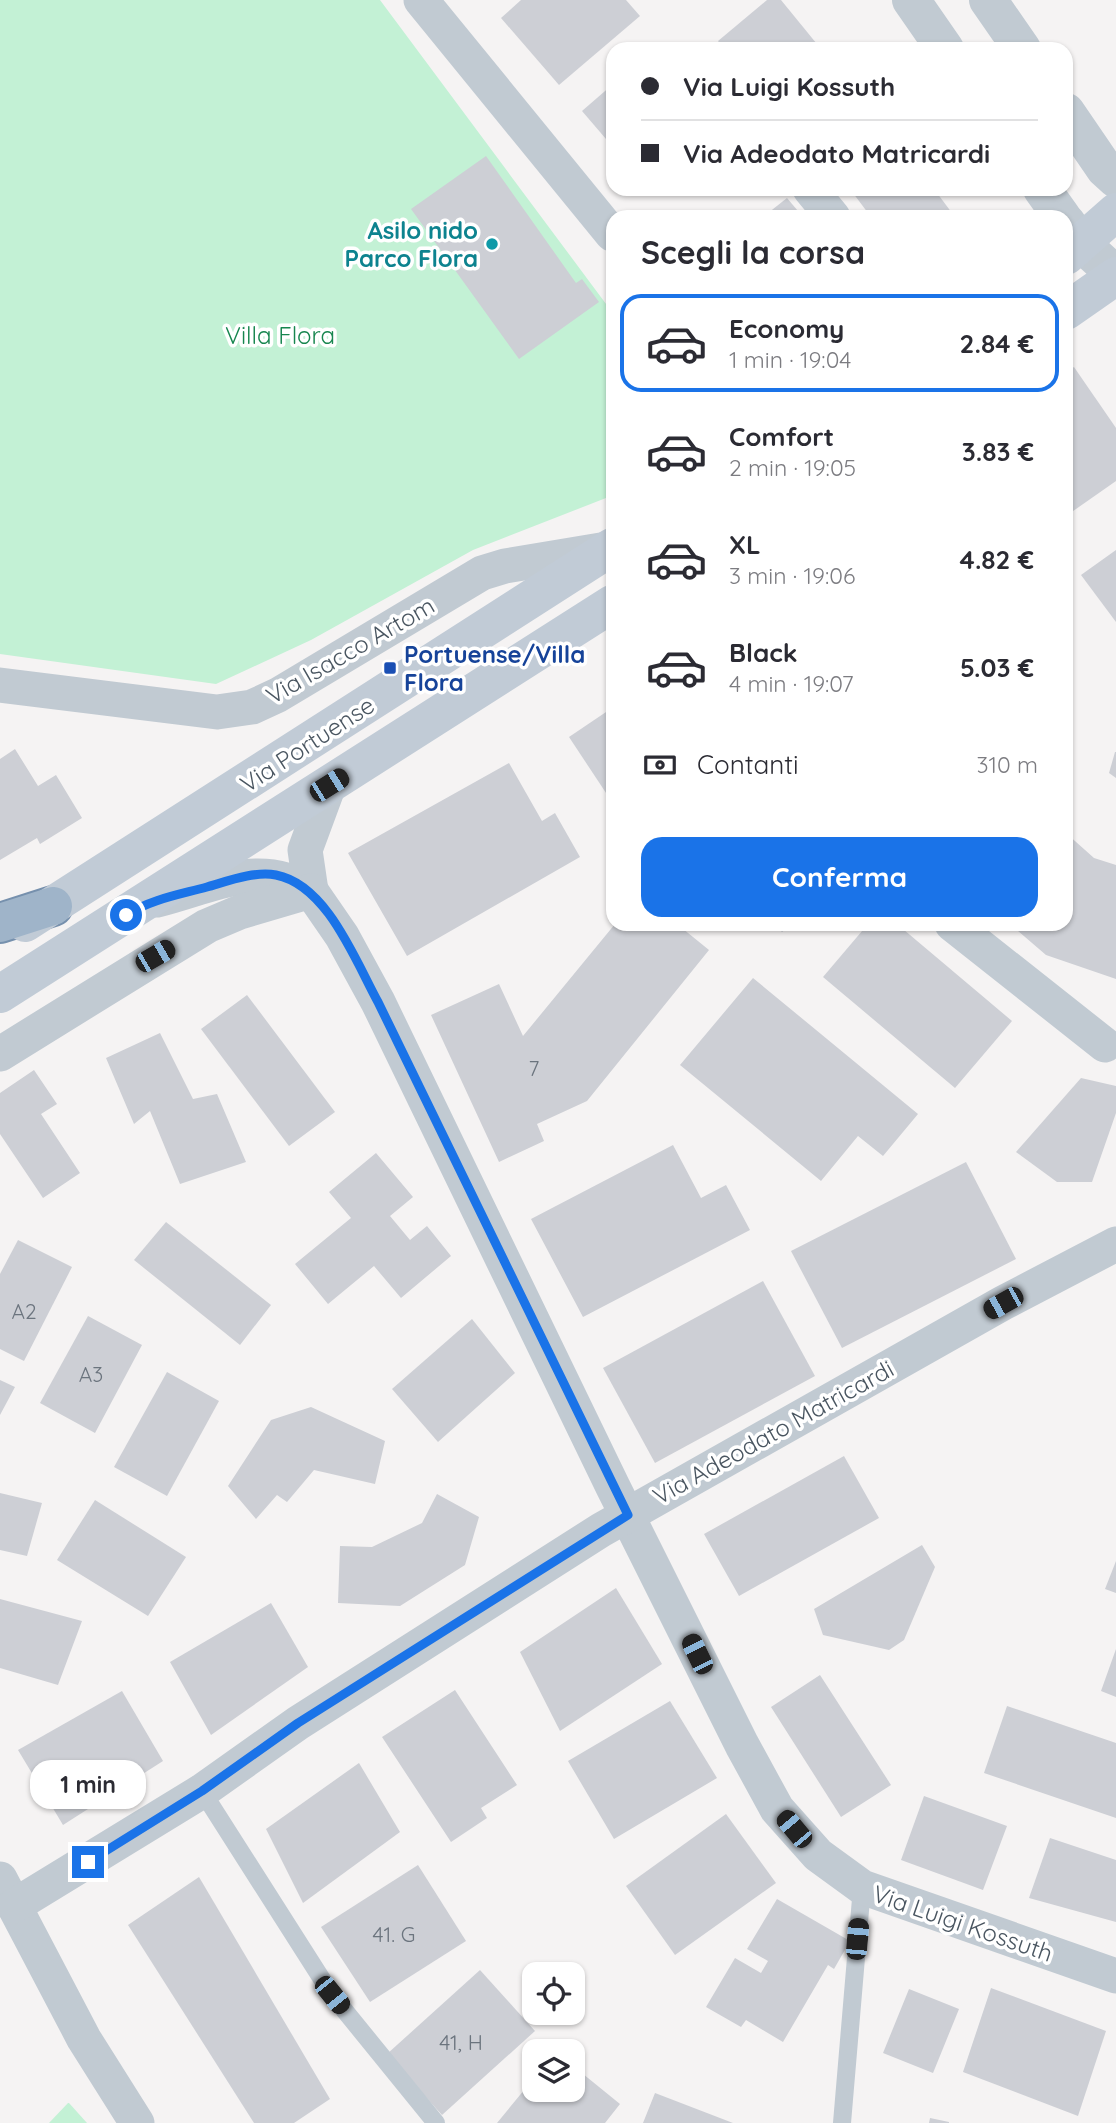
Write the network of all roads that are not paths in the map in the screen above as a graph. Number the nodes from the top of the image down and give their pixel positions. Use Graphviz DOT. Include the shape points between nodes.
graph roads {
  1 [pos="421,0"];
  2 [pos="911,0"];
  3 [pos="988,0"];
  4 [pos="940,42"];
  5 [pos="1017,42"];
  6 [pos="1073,122"];
  7 [pos="1116,179"];
  8 [pos="816,196"];
  9 [pos="827,210"];
  10 [pos="1116,212"];
  11 [pos="606,227"];
  12 [pos="1073,231"];
  13 [pos="1087,250"];
  14 [pos="1073,291"];
  15 [pos="606,549"];
  16 [pos="606,551"];
  17 [pos="606,608"];
  18 [pos="0,685"];
  19 [pos="329,785"];
  20 [pos="311,891"];
  21 [pos="147,902"];
  22 [pos="53,906"];
  23 [pos="0,923"];
  24 [pos="960,931"];
  25 [pos="0,939"];
  26 [pos="0,994"];
  27 [pos="1105,1045"];
  28 [pos="0,1054"];
  29 [pos="1116,1244"];
  30 [pos="628,1515"];
  31 [pos="202,1791"];
  32 [pos="862,1887"];
  33 [pos="7,1893"];
  34 [pos="1116,1976"];
  35 [pos="137,2123"];
  36 [pos="436,2123"];
  37 [pos="842,2123"];
  1 -- 11 [label="street"];
  2 -- 4 [label="street"];
  3 -- 5 [label="street"];
  6 -- 7 [label="street"];
  8 -- 9 [label="street"];
  10 -- 13 [label="main road"];
  12 -- 13 [label="street"];
  13 -- 14 [label="main road"];
  15 -- 18 [label="street, Via Isacco Artom" via="482,573 278,695 241,709 200,711"];
  16 -- 22 [label="main road, Via Portuense"];
  17 -- 19 [label="main road, Via Portuense"];
  19 -- 20 [label="street, Via Luigi Kossuth" via="305,850"];
  19 -- 21 [label="main road, Via Portuense"];
  20 -- 21 [label="street" via="285,878 260,875"];
  20 -- 28 [label="street" via="207,926"];
  20 -- 30 [label="street, Via Luigi Kossuth" via="378,1002"];
  21 -- 26 [label="main road, Via Portuense"];
  22 -- 23 [label="highway"];
  22 -- 25 [label="main road, Via Portuense"];
  24 -- 27 [label="street"];
  29 -- 30 [label="street, Via Adeodato Matricardi"];
  30 -- 31 [label="street, Via Adeodato Matricardi" via="298,1723"];
  30 -- 32 [label="street, Via Luigi Kossuth" via="764,1789 806,1844"];
  31 -- 33 [label="street, Via Adeodato Matricardi"];
  31 -- 36 [label="lane" via="332,1995"];
  32 -- 34 [label="street, Via Luigi Kossuth"];
  32 -- 37 [label="lane"];
  33 -- 35 [label="street" via="84,2039"];
}
